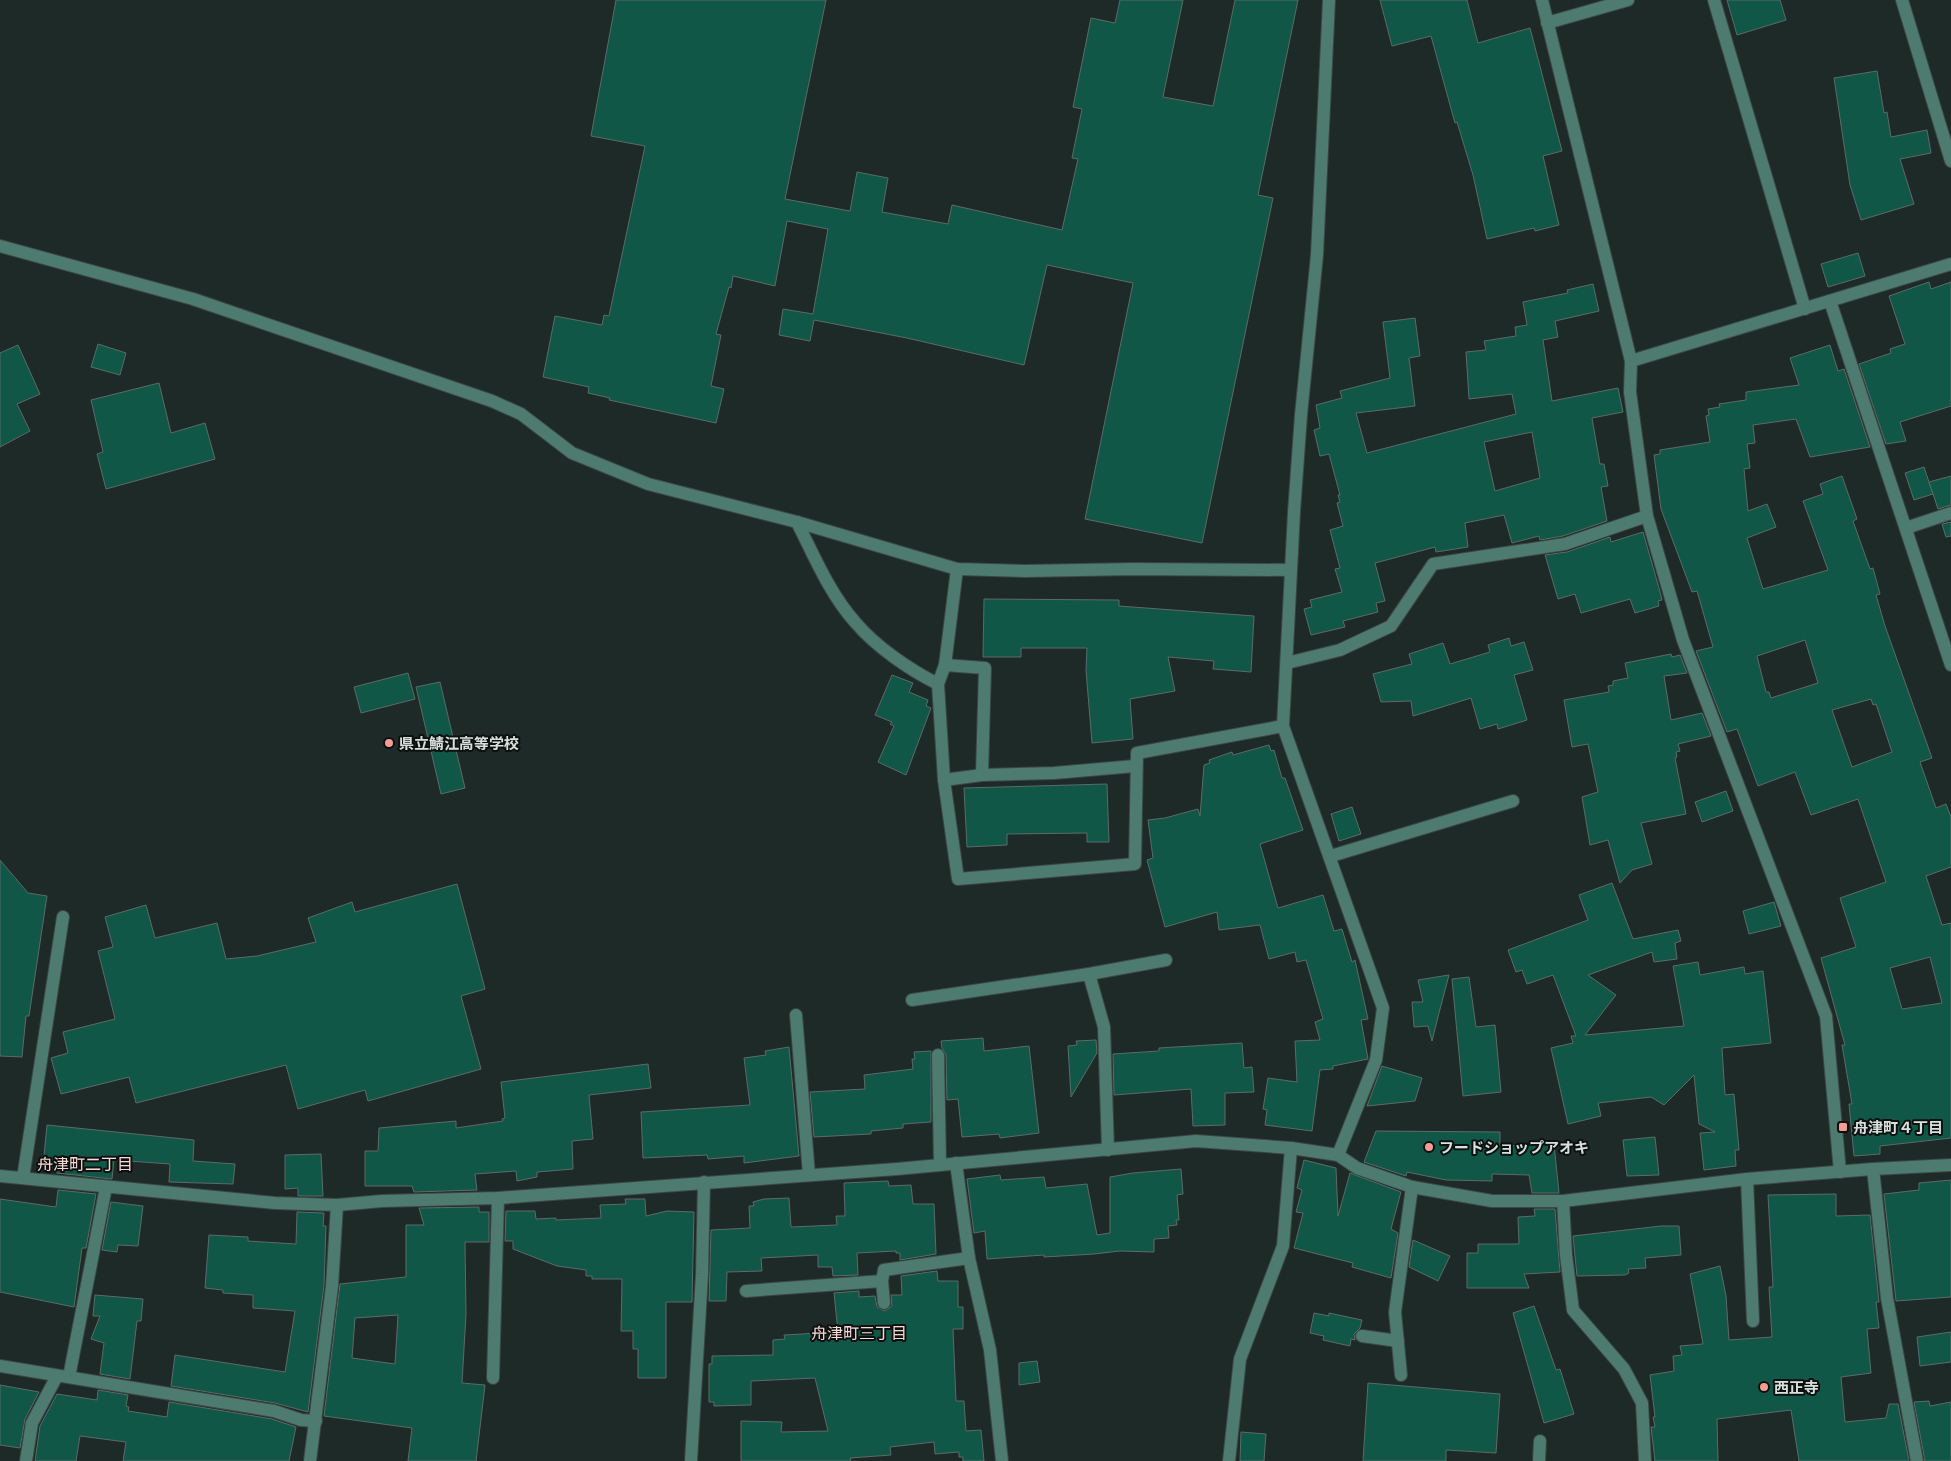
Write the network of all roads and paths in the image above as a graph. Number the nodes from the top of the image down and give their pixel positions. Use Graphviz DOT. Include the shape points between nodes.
graph roads {
  1 [pos="1329,0"];
  2 [pos="1542,0"];
  3 [pos="1628,0"];
  4 [pos="1714,0"];
  5 [pos="1902,0"];
  6 [pos="1547,23"];
  7 [pos="1951,161"];
  8 [pos="0,246"];
  9 [pos="1951,264"];
  10 [pos="1830,301"];
  11 [pos="1805,309"];
  12 [pos="1631,361"];
  13 [pos="1951,513"];
  14 [pos="1647,516"];
  15 [pos="797,522"];
  16 [pos="1906,528"];
  17 [pos="957,568"];
  18 [pos="1290,570"];
  19 [pos="1287,663"];
  20 [pos="945,665"];
  21 [pos="1951,665"];
  22 [pos="938,684"];
  23 [pos="1283,726"];
  24 [pos="1135,766"];
  25 [pos="982,775"];
  26 [pos="944,780"];
  27 [pos="1513,801"];
  28 [pos="1331,856"];
  29 [pos="63,917"];
  30 [pos="1166,960"];
  31 [pos="1089,974"];
  32 [pos="912,1000"];
  33 [pos="796,1015"];
  34 [pos="938,1055"];
  35 [pos="1291,1148"];
  36 [pos="1108,1150"];
  37 [pos="1338,1155"];
  38 [pos="956,1163"];
  39 [pos="940,1164"];
  40 [pos="1951,1165"];
  41 [pos="1873,1169"];
  42 [pos="1840,1172"];
  43 [pos="809,1175"];
  44 [pos="0,1176"];
  45 [pos="23,1178"];
  46 [pos="1747,1180"];
  47 [pos="704,1182"];
  48 [pos="1412,1186"];
  49 [pos="106,1187"];
  50 [pos="498,1198"];
  51 [pos="1563,1201"];
  52 [pos="337,1205"];
  53 [pos="969,1258"];
  54 [pos="882,1281"];
  55 [pos="746,1291"];
  56 [pos="884,1303"];
  57 [pos="1753,1321"];
  58 [pos="1362,1336"];
  59 [pos="1398,1341"];
  60 [pos="0,1366"];
  61 [pos="1401,1375"];
  62 [pos="63,1377"];
  63 [pos="492,1378"];
  64 [pos="316,1421"];
  65 [pos="1540,1441"];
  66 [pos="314,1460"];
  67 [pos="26,1461"];
  68 [pos="691,1461"];
  69 [pos="1002,1461"];
  70 [pos="1229,1461"];
  71 [pos="1538,1461"];
  72 [pos="1645,1461"];
  73 [pos="1916,1461"];
  1 -- 18 [label="street" via="1317,255"];
  2 -- 6 [label="street"];
  3 -- 6 [label="street"];
  4 -- 11 [label="street"];
  5 -- 7 [label="street"];
  6 -- 12 [label="street"];
  8 -- 15 [label="street" via="193,299 492,401 521,414 572,453 648,484"];
  9 -- 10 [label="street"];
  10 -- 11 [label="street"];
  10 -- 16 [label="street"];
  11 -- 12 [label="street"];
  12 -- 14 [label="street" via="1630,392"];
  13 -- 16 [label="street"];
  14 -- 19 [label="street" via="1565,544 1433,564 1391,626 1340,650"];
  14 -- 42 [label="street" via="1683,640 1826,1016"];
  15 -- 17 [label="street"];
  15 -- 22 [label="street" via="825,578 855,622 909,669"];
  16 -- 21 [label="street"];
  17 -- 18 [label="street" via="1025,571"];
  17 -- 20 [label="street"];
  18 -- 19 [label="street"];
  19 -- 23 [label="street"];
  20 -- 22 [label="street"];
  20 -- 25 [label="street" via="985,668"];
  22 -- 26 [label="street"];
  23 -- 24 [label="street" via="1137,753"];
  23 -- 28 [label="street"];
  24 -- 25 [label="street"];
  24 -- 26 [label="street" via="1135,864 958,879"];
  25 -- 26 [label="street"];
  27 -- 28 [label="street"];
  28 -- 37 [label="street" via="1383,1008 1376,1060"];
  29 -- 45 [label="street"];
  30 -- 31 [label="street"];
  31 -- 32 [label="street"];
  31 -- 36 [label="street" via="1104,1028"];
  33 -- 43 [label="street"];
  34 -- 39 [label="street"];
  35 -- 36 [label="street" via="1196,1140"];
  35 -- 37 [label="street"];
  35 -- 70 [label="street" via="1283,1246 1240,1359"];
  36 -- 38 [label="street"];
  37 -- 48 [label="street" via="1357,1168"];
  38 -- 39 [label="street"];
  38 -- 53 [label="street"];
  39 -- 43 [label="street"];
  40 -- 41 [label="street"];
  41 -- 42 [label="street"];
  41 -- 73 [label="street" via="1887,1298"];
  42 -- 46 [label="street"];
  43 -- 47 [label="street"];
  44 -- 45 [label="street"];
  45 -- 49 [label="street"];
  46 -- 51 [label="street"];
  46 -- 57 [label="street"];
  47 -- 50 [label="street"];
  47 -- 68 [label="street"];
  48 -- 51 [label="street" via="1492,1201"];
  48 -- 59 [label="street" via="1395,1312"];
  49 -- 52 [label="street" via="275,1204"];
  49 -- 62 [label="street"];
  50 -- 52 [label="street"];
  50 -- 63 [label="street"];
  51 -- 72 [label="street" via="1573,1310 1624,1369 1642,1403"];
  52 -- 64 [label="street" via="332,1286"];
  53 -- 54 [label="street" via="884,1270"];
  53 -- 69 [label="street" via="990,1350"];
  54 -- 55 [label="street"];
  54 -- 56 [label="street"];
  58 -- 59 [label="street"];
  59 -- 61 [label="street"];
  60 -- 62 [label="street"];
  62 -- 64 [label="street"];
  62 -- 67 [label="street" via="32,1423"];
  64 -- 66 [label="street"];
  65 -- 71 [label="street"];
}
